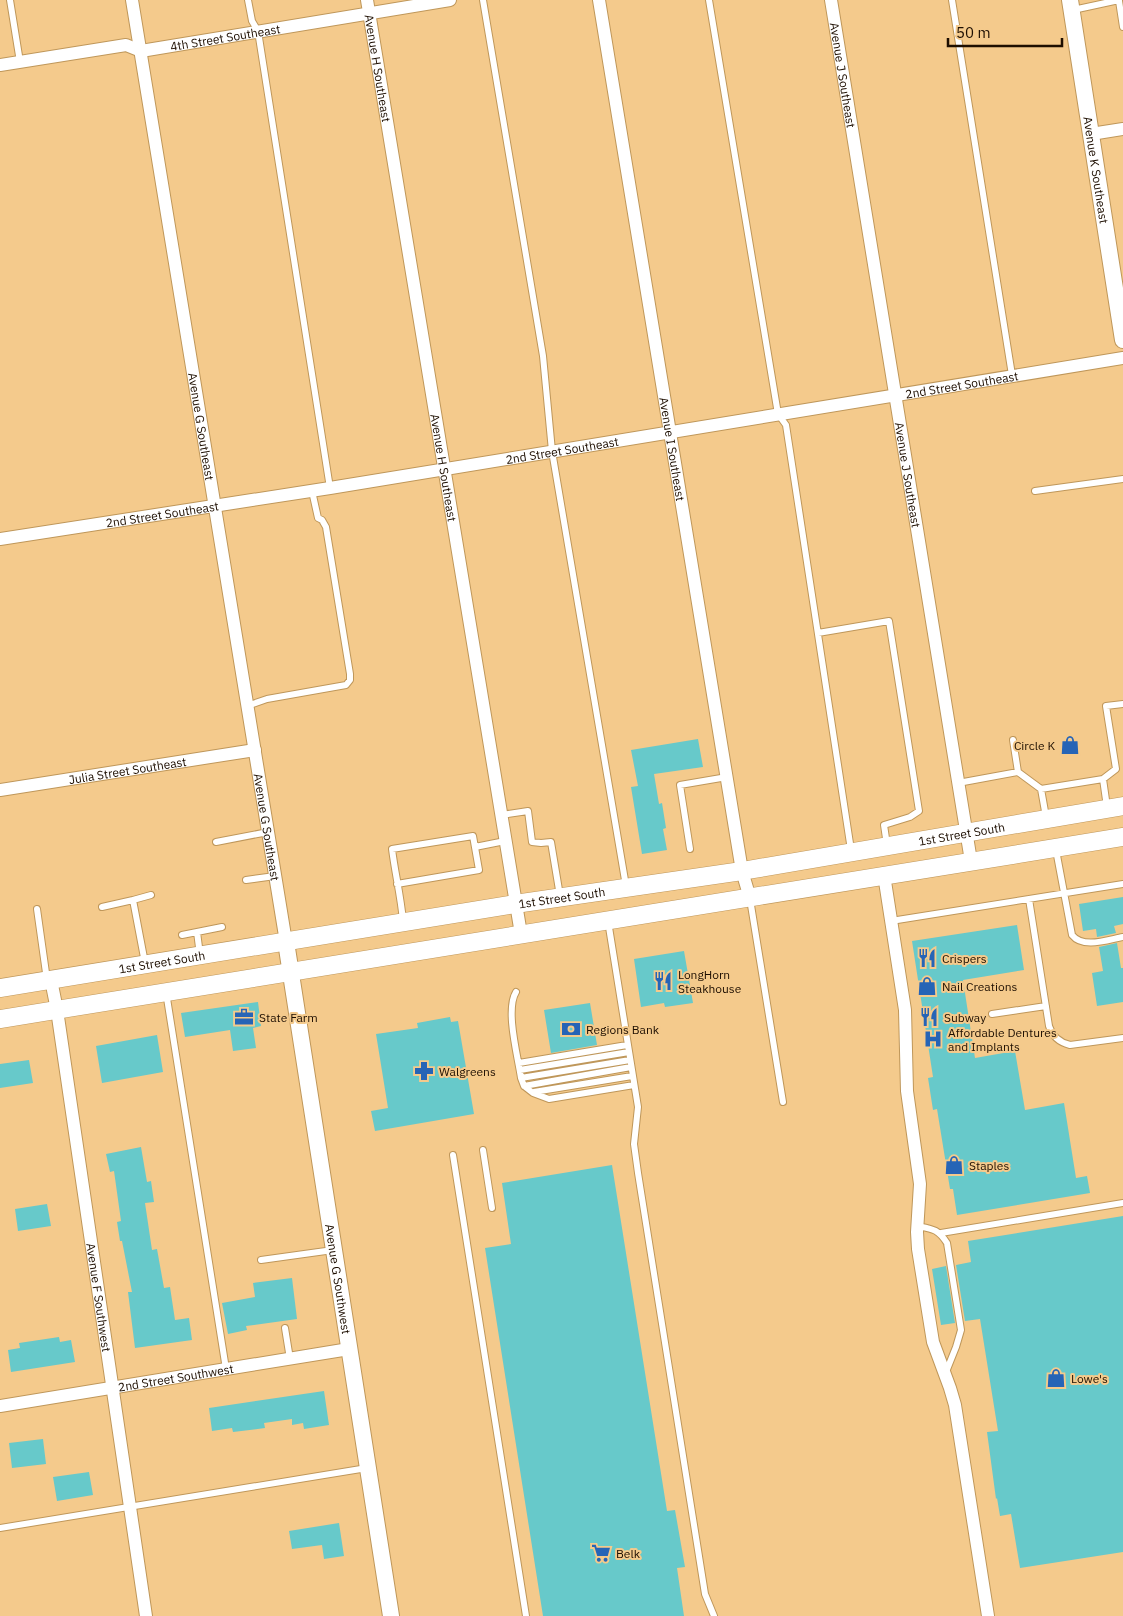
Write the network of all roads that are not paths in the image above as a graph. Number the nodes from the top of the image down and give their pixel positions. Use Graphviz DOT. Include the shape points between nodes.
graph roads {
  1 [pos="10,0"];
  2 [pos="132,0"];
  3 [pos="248,0"];
  4 [pos="367,0"];
  5 [pos="450,0"];
  6 [pos="483,0"];
  7 [pos="599,0"];
  8 [pos="709,0"];
  9 [pos="831,0"];
  10 [pos="952,0"];
  11 [pos="1119,0"];
  12 [pos="1071,5"];
  13 [pos="369,13"];
  14 [pos="1123,27"];
  15 [pos="258,31"];
  16 [pos="141,51"];
  17 [pos="20,62"];
  18 [pos="0,65"];
  19 [pos="1123,129"];
  20 [pos="1091,134"];
  21 [pos="1123,340"];
  22 [pos="1123,358"];
  23 [pos="1012,375"];
  24 [pos="896,395"];
  25 [pos="778,414"];
  26 [pos="669,432"];
  27 [pos="552,451"];
  28 [pos="443,469"];
  29 [pos="1123,479"];
  30 [pos="330,488"];
  31 [pos="312,491"];
  32 [pos="1035,491"];
  33 [pos="214,506"];
  34 [pos="0,539"];
  35 [pos="818,633"];
  36 [pos="1123,704"];
  37 [pos="248,706"];
  38 [pos="1013,740"];
  39 [pos="255,750"];
  40 [pos="1119,769"];
  41 [pos="1018,772"];
  42 [pos="727,777"];
  43 [pos="1102,779"];
  44 [pos="958,783"];
  45 [pos="1041,789"];
  46 [pos="0,790"];
  47 [pos="1115,808"];
  48 [pos="500,816"];
  49 [pos="1046,819"];
  50 [pos="268,832"];
  51 [pos="966,832"];
  52 [pos="1123,837"];
  53 [pos="505,841"];
  54 [pos="216,842"];
  55 [pos="887,846"];
  56 [pos="475,847"];
  57 [pos="1056,848"];
  58 [pos="690,849"];
  59 [pos="852,852"];
  60 [pos="971,861"];
  61 [pos="742,871"];
  62 [pos="884,875"];
  63 [pos="275,876"];
  64 [pos="246,880"];
  65 [pos="397,884"];
  66 [pos="1123,884"];
  67 [pos="626,888"];
  68 [pos="1064,893"];
  69 [pos="151,895"];
  70 [pos="560,897"];
  71 [pos="750,898"];
  72 [pos="1029,899"];
  73 [pos="133,900"];
  74 [pos="515,904"];
  75 [pos="102,906"];
  76 [pos="37,908"];
  77 [pos="608,920"];
  78 [pos="891,921"];
  79 [pos="404,922"];
  80 [pos="222,927"];
  81 [pos="197,932"];
  82 [pos="521,934"];
  83 [pos="182,935"];
  84 [pos="1123,937"];
  85 [pos="286,942"];
  86 [pos="200,956"];
  87 [pos="146,965"];
  88 [pos="290,973"];
  89 [pos="49,981"];
  90 [pos="0,988"];
  91 [pos="166,992"];
  92 [pos="516,992"];
  93 [pos="1046,1006"];
  94 [pos="57,1010"];
  95 [pos="992,1014"];
  96 [pos="0,1019"];
  97 [pos="1123,1038"];
  98 [pos="629,1052"];
  99 [pos="519,1067"];
  100 [pos="631,1067"];
  101 [pos="632,1076"];
  102 [pos="521,1078"];
  103 [pos="524,1086"];
  104 [pos="634,1086"];
  105 [pos="533,1093"];
  106 [pos="783,1102"];
  107 [pos="483,1150"];
  108 [pos="453,1155"];
  109 [pos="1123,1203"];
  110 [pos="492,1208"];
  111 [pos="917,1226"];
  112 [pos="941,1233"];
  113 [pos="334,1250"];
  114 [pos="261,1260"];
  115 [pos="285,1328"];
  116 [pos="349,1349"];
  117 [pos="290,1359"];
  118 [pos="226,1369"];
  119 [pos="945,1374"];
  120 [pos="112,1387"];
  121 [pos="0,1406"];
  122 [pos="368,1468"];
  123 [pos="131,1507"];
  124 [pos="0,1528"];
  125 [pos="146,1616"];
  126 [pos="390,1616"];
  127 [pos="526,1616"];
  128 [pos="714,1616"];
  129 [pos="988,1616"];
  1 -- 17 [label="lane"];
  2 -- 16 [label="street, Avenue G Southeast"];
  3 -- 15 [label="lane"];
  4 -- 13 [label="street, Avenue H Southeast"];
  5 -- 13 [label="street, 4th Street Southeast"];
  6 -- 27 [label="lane" via="543,356"];
  7 -- 26 [label="street, Avenue I Southeast"];
  8 -- 25 [label="lane"];
  9 -- 24 [label="street, Avenue J Southeast"];
  10 -- 23 [label="lane"];
  11 -- 12 [label="lane"];
  11 -- 14 [label="lane"];
  12 -- 20 [label="street, Avenue K Southeast"];
  13 -- 15 [label="street, 4th Street Southeast"];
  13 -- 28 [label="street, Avenue H Southeast"];
  15 -- 16 [label="street, 4th Street Southeast"];
  15 -- 30 [label="lane"];
  16 -- 17 [label="street, 4th Street Southeast" via="126,45"];
  16 -- 33 [label="street, Avenue G Southeast"];
  17 -- 18 [label="street, 4th Street Southeast"];
  19 -- 20 [label="street"];
  20 -- 21 [label="street, Avenue K Southeast"];
  22 -- 23 [label="street, 2nd Street Southeast"];
  23 -- 24 [label="street, 2nd Street Southeast"];
  24 -- 25 [label="street, 2nd Street Southeast"];
  24 -- 44 [label="street, Avenue J Southeast"];
  25 -- 26 [label="street, 2nd Street Southeast"];
  25 -- 35 [label="lane" via="786,425"];
  26 -- 27 [label="street, 2nd Street Southeast"];
  26 -- 42 [label="street, Avenue I Southeast"];
  27 -- 28 [label="street, 2nd Street Southeast"];
  27 -- 67 [label="lane"];
  28 -- 30 [label="street, 2nd Street Southeast"];
  28 -- 48 [label="street, Avenue H Southeast"];
  29 -- 32 [label="lane"];
  30 -- 31 [label="street, 2nd Street Southeast"];
  31 -- 33 [label="street, 2nd Street Southeast"];
  31 -- 37 [label="lane" via="318,518 326,527 350,680 346,684 267,699"];
  33 -- 34 [label="street, 2nd Street Southeast"];
  33 -- 37 [label="street, Avenue G Southeast"];
  35 -- 55 [label="lane" via="889,621 919,811 884,825"];
  35 -- 59 [label="lane"];
  36 -- 40 [label="lane" via="1106,706"];
  37 -- 39 [label="street, Avenue G Southeast"];
  38 -- 41 [label="lane"];
  39 -- 46 [label="street, Julia Street Southeast"];
  39 -- 50 [label="street, Avenue G Southeast"];
  40 -- 43 [label="lane"];
  41 -- 44 [label="lane"];
  41 -- 45 [label="lane"];
  42 -- 58 [label="lane" via="680,785"];
  42 -- 61 [label="street, Avenue I Southeast"];
  43 -- 45 [label="lane"];
  43 -- 47 [label="lane"];
  44 -- 51 [label="street, Avenue J Southeast"];
  45 -- 49 [label="lane"];
  47 -- 49 [label="main road, 1st Street South"];
  48 -- 53 [label="street, Avenue H Southeast"];
  48 -- 70 [label="lane" via="528,811 532,842 551,842"];
  49 -- 51 [label="main road, 1st Street South"];
  50 -- 54 [label="lane"];
  50 -- 63 [label="street, Avenue G Southeast"];
  51 -- 55 [label="main road, 1st Street South"];
  51 -- 60 [label="street, Avenue J Southeast"];
  52 -- 57 [label="main road"];
  53 -- 56 [label="lane"];
  53 -- 74 [label="street, Avenue H Southeast"];
  55 -- 59 [label="main road, 1st Street South"];
  56 -- 65 [label="lane" via="479,870"];
  56 -- 65 [label="lane" via="473,836 392,849"];
  57 -- 60 [label="main road"];
  57 -- 68 [label="lane"];
  59 -- 61 [label="main road, 1st Street South"];
  60 -- 62 [label="main road"];
  61 -- 67 [label="main road, 1st Street South"];
  61 -- 71 [label="street, Avenue I Southeast"];
  62 -- 71 [label="main road"];
  62 -- 78 [label="street"];
  63 -- 64 [label="lane"];
  63 -- 85 [label="street, Avenue G Southeast"];
  65 -- 79 [label="lane"];
  66 -- 68 [label="lane"];
  67 -- 70 [label="main road, 1st Street South"];
  68 -- 72 [label="lane"];
  68 -- 84 [label="lane" via="1070,930 1076,940 1087,943"];
  69 -- 73 [label="lane"];
  70 -- 74 [label="main road, 1st Street South"];
  71 -- 77 [label="main road"];
  71 -- 106 [label="lane"];
  72 -- 78 [label="lane"];
  72 -- 93 [label="lane"];
  73 -- 75 [label="lane"];
  73 -- 87 [label="lane"];
  74 -- 79 [label="main road, 1st Street South"];
  74 -- 82 [label="street, Avenue H Southeast"];
  76 -- 89 [label="lane"];
  77 -- 82 [label="main road"];
  77 -- 98 [label="lane"];
  78 -- 111 [label="street" via="905,1010 907,1091 920,1184"];
  79 -- 85 [label="main road, 1st Street South"];
  80 -- 81 [label="lane"];
  81 -- 83 [label="lane"];
  81 -- 86 [label="lane"];
  82 -- 88 [label="main road"];
  85 -- 86 [label="main road, 1st Street South"];
  85 -- 88 [label="street, Avenue G Southwest"];
  86 -- 87 [label="main road, 1st Street South"];
  87 -- 89 [label="main road, 1st Street South"];
  88 -- 91 [label="main road"];
  88 -- 113 [label="street, Avenue G Southwest"];
  89 -- 90 [label="main road, 1st Street South"];
  89 -- 94 [label="street, Avenue F Southwest"];
  91 -- 94 [label="main road"];
  91 -- 118 [label="lane"];
  92 -- 99 [label="lane" via="510,1011"];
  93 -- 95 [label="lane"];
  93 -- 97 [label="lane" via="1050,1031 1064,1044"];
  94 -- 96 [label="main road"];
  94 -- 120 [label="street, Avenue F Southwest"];
  98 -- 99 [label="lane"];
  98 -- 100 [label="lane"];
  98 -- 102 [label="lane"];
  99 -- 102 [label="lane"];
  100 -- 101 [label="lane"];
  100 -- 103 [label="lane"];
  101 -- 104 [label="lane"];
  101 -- 105 [label="lane"];
  102 -- 103 [label="lane"];
  103 -- 105 [label="lane"];
  104 -- 105 [label="lane" via="549,1099"];
  104 -- 128 [label="lane" via="638,1107 634,1144 638,1173 705,1594"];
  107 -- 110 [label="lane"];
  108 -- 127 [label="lane"];
  109 -- 112 [label="lane"];
  111 -- 112 [label="lane"];
  111 -- 119 [label="street" via="931,1331"];
  112 -- 119 [label="lane" via="948,1243 961,1330"];
  113 -- 114 [label="lane"];
  113 -- 116 [label="street, Avenue G Southwest"];
  115 -- 117 [label="lane"];
  116 -- 117 [label="street, 2nd Street Southwest"];
  116 -- 122 [label="street, Avenue G Southwest"];
  117 -- 118 [label="street, 2nd Street Southwest"];
  118 -- 120 [label="street, 2nd Street Southwest"];
  119 -- 129 [label="street" via="955,1405"];
  120 -- 121 [label="street, 2nd Street Southwest"];
  120 -- 123 [label="street, Avenue F Southwest"];
  122 -- 123 [label="lane"];
  122 -- 126 [label="street, Avenue G Southwest"];
  123 -- 124 [label="lane"];
  123 -- 125 [label="street, Avenue F Southwest"];
}
